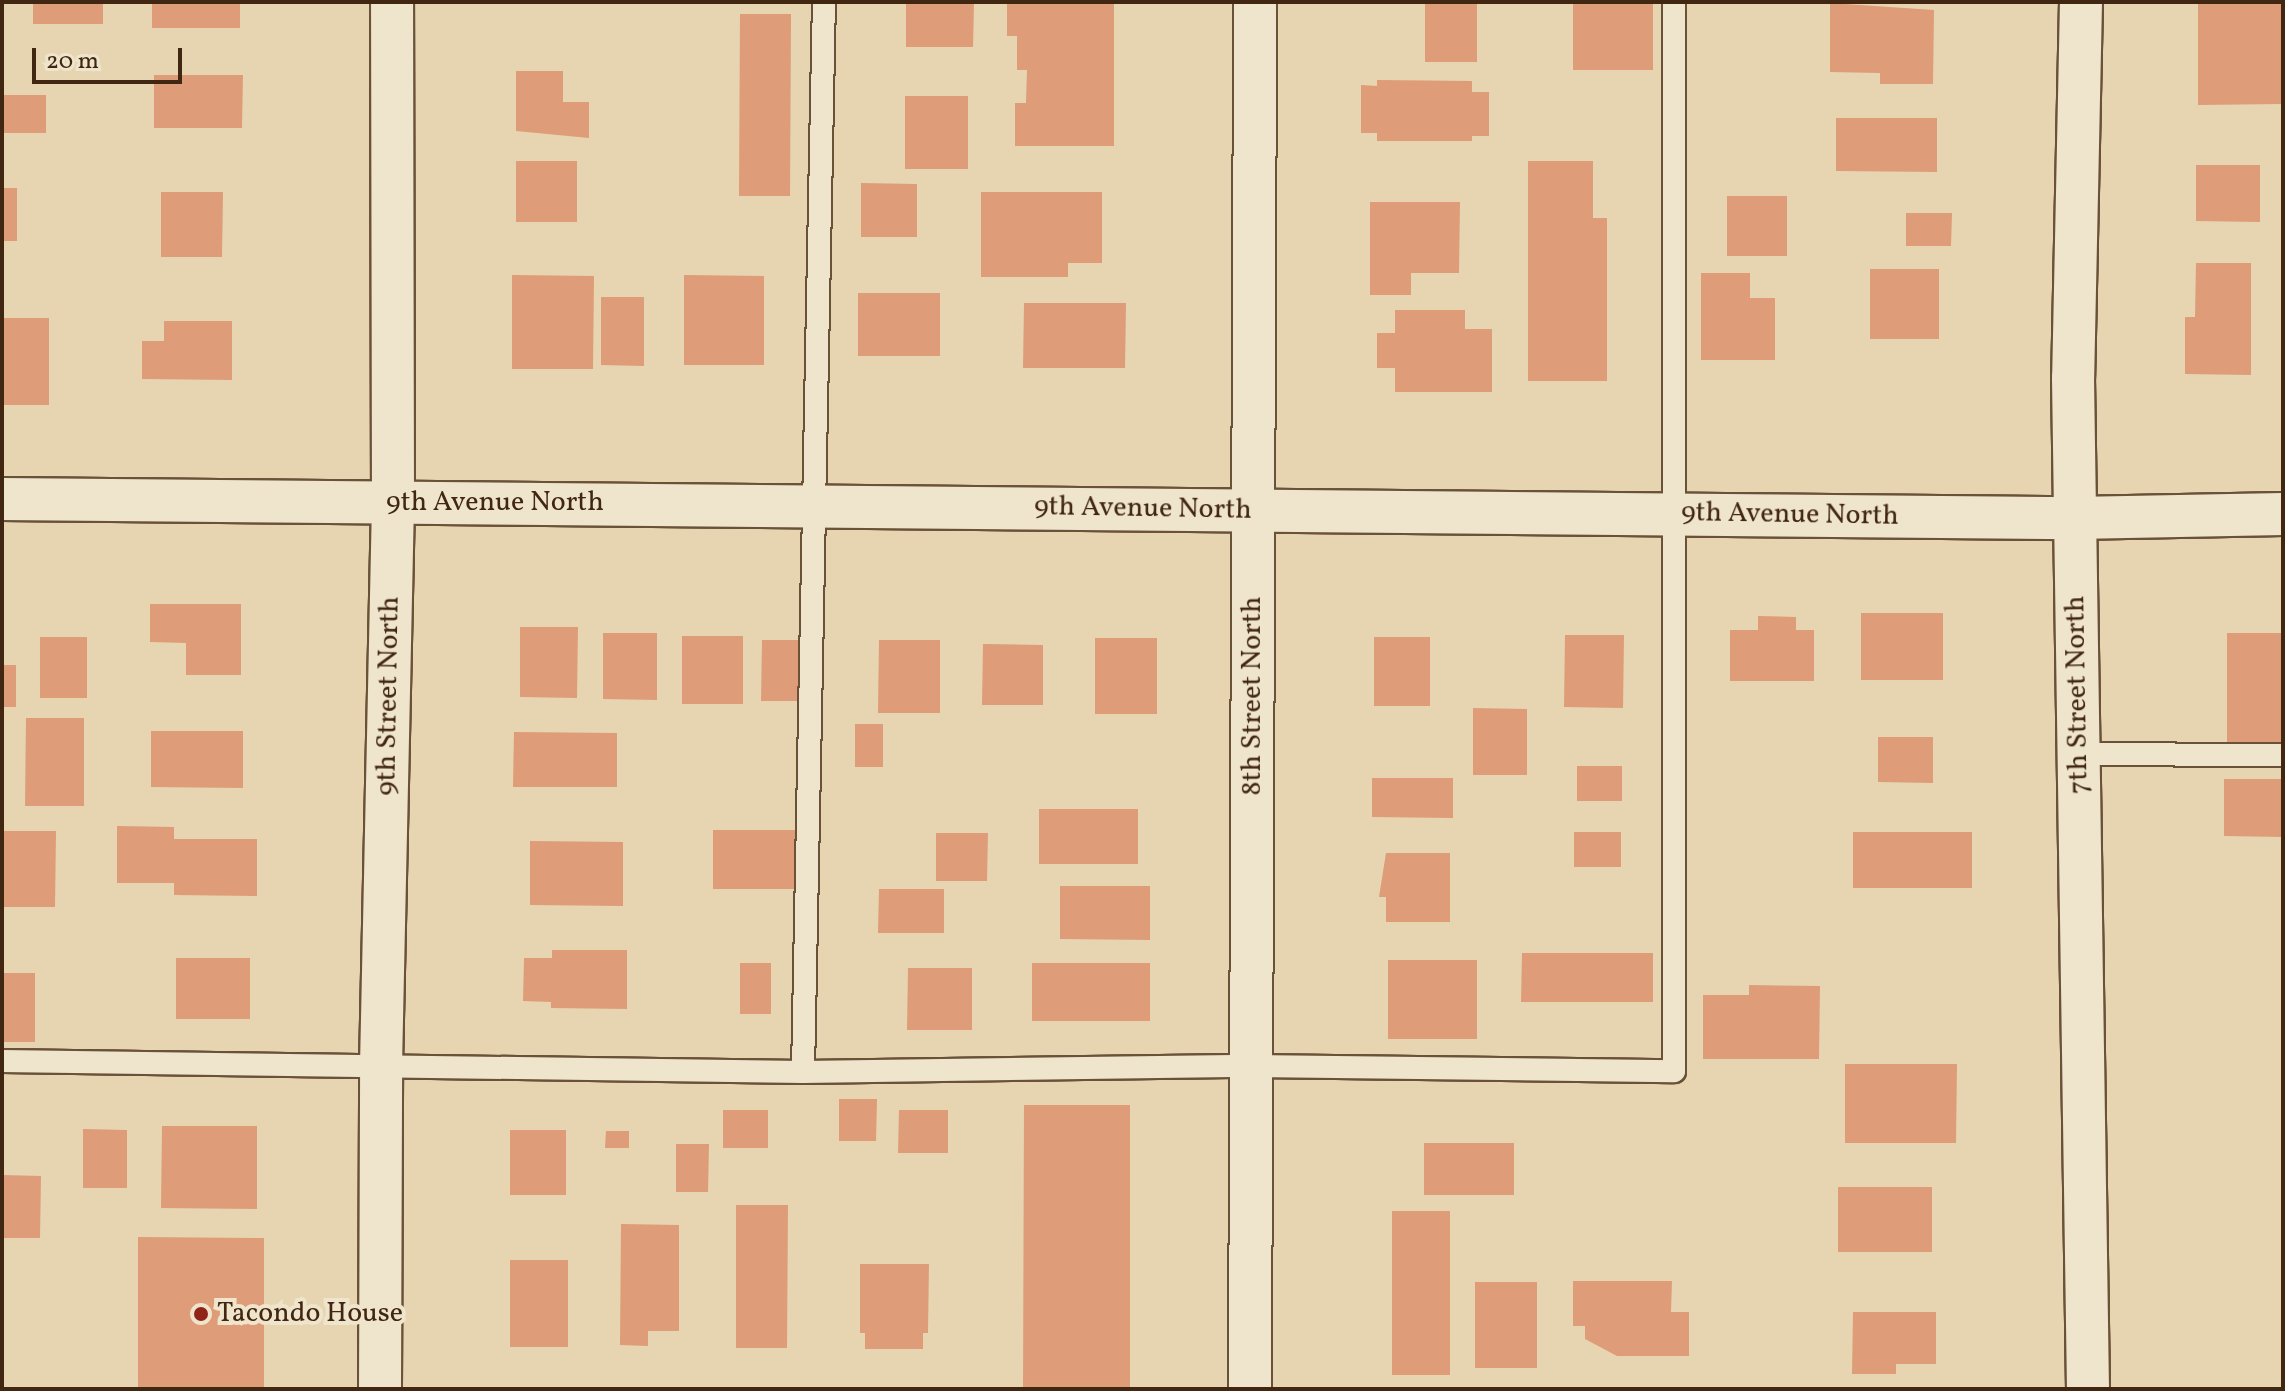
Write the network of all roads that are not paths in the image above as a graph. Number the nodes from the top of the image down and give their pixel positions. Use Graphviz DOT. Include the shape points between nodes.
graph roads {
  1 [pos="392,2"];
  2 [pos="824,2"];
  3 [pos="1255,2"];
  4 [pos="1674,2"];
  5 [pos="2081,2"];
  6 [pos="2,499"];
  7 [pos="393,502"];
  8 [pos="815,506"];
  9 [pos="1253,510"];
  10 [pos="1672,514"];
  11 [pos="2283,514"];
  12 [pos="2075,518"];
  13 [pos="2079,754"];
  14 [pos="2283,755"];
  15 [pos="2,1061"];
  16 [pos="381,1066"];
  17 [pos="1252,1066"];
  18 [pos="803,1072"];
  19 [pos="380,1389"];
  20 [pos="1250,1389"];
  21 [pos="2088,1389"];
  1 -- 7 [label="street, 9th Street North"];
  2 -- 8 [label="lane"];
  3 -- 9 [label="street, 8th Street North"];
  4 -- 10 [label="lane"];
  5 -- 12 [label="street, 7th Street North"];
  6 -- 7 [label="street, 9th Avenue North"];
  7 -- 8 [label="street, 9th Avenue North"];
  7 -- 16 [label="street, 9th Street North"];
  8 -- 9 [label="street, 9th Avenue North"];
  8 -- 18 [label="lane"];
  9 -- 10 [label="street, 9th Avenue North"];
  9 -- 17 [label="street, 8th Street North"];
  10 -- 12 [label="street, 9th Avenue North"];
  10 -- 17 [label="lane" via="1674,1071"];
  11 -- 12 [label="street, 9th Avenue North"];
  12 -- 13 [label="street, 7th Street North"];
  13 -- 14 [label="lane"];
  13 -- 21 [label="street, 7th Street North"];
  15 -- 16 [label="lane"];
  16 -- 18 [label="lane"];
  16 -- 19 [label="street, 9th Street North"];
  17 -- 18 [label="lane"];
  17 -- 20 [label="street, 8th Street North"];
}
